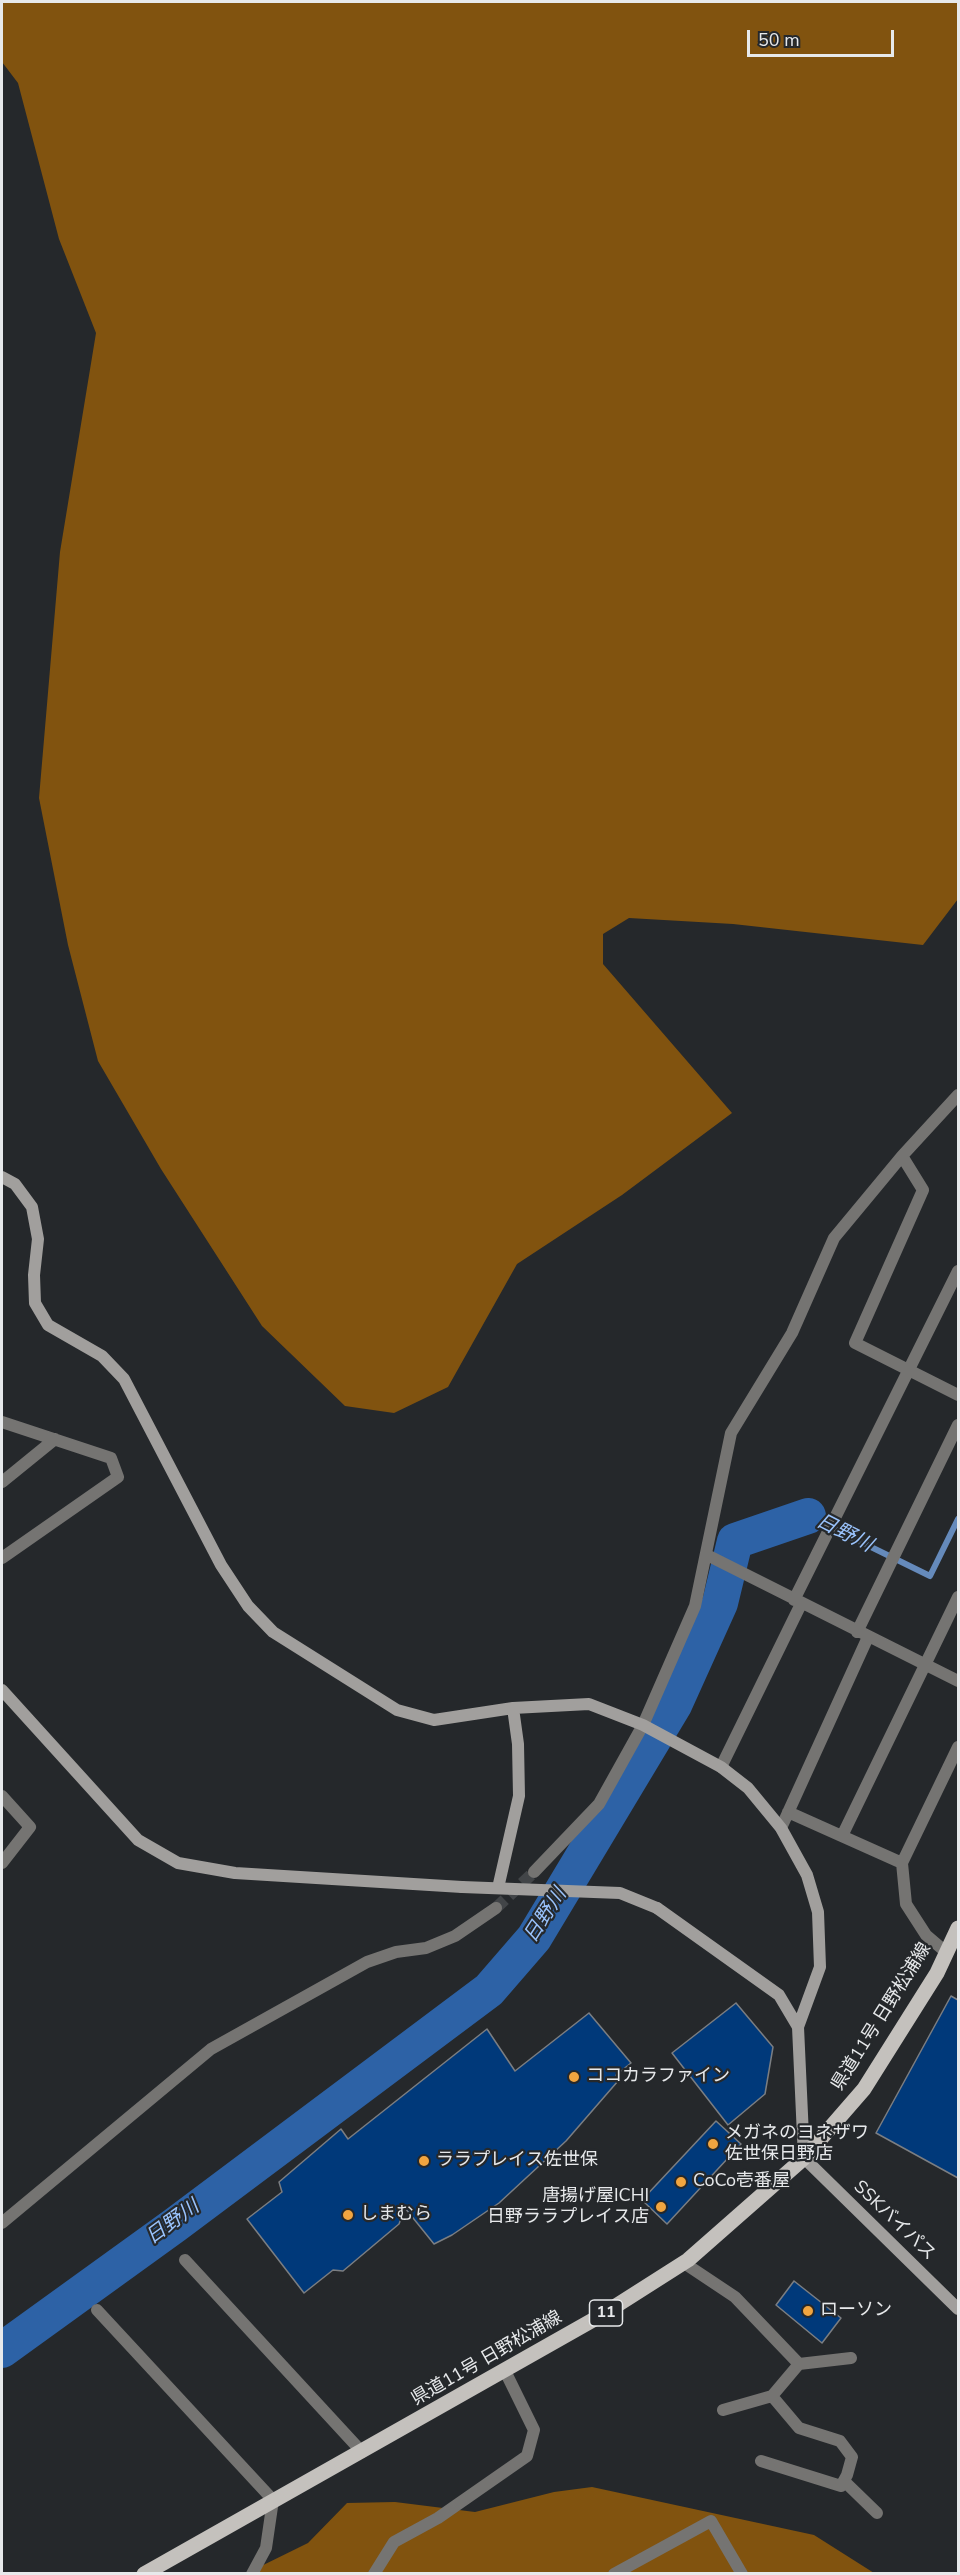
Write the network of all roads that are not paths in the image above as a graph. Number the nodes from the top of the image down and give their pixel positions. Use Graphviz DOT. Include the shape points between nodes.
graph roads {
  1 [pos="958,1095"];
  2 [pos="902,1156"];
  3 [pos="2,1177"];
  4 [pos="958,1271"];
  5 [pos="907,1370"];
  6 [pos="958,1395"];
  7 [pos="2,1422"];
  8 [pos="958,1425"];
  9 [pos="55,1440"];
  10 [pos="2,1482"];
  11 [pos="707,1556"];
  12 [pos="2,1558"];
  13 [pos="958,1597"];
  14 [pos="797,1602"];
  15 [pos="862,1635"];
  16 [pos="925,1665"];
  17 [pos="958,1681"];
  18 [pos="2,1690"];
  19 [pos="513,1708"];
  20 [pos="643,1725"];
  21 [pos="958,1747"];
  22 [pos="721,1767"];
  23 [pos="2,1796"];
  24 [pos="788,1812"];
  25 [pos="781,1828"];
  26 [pos="842,1836"];
  27 [pos="2,1863"];
  28 [pos="902,1863"];
  29 [pos="534,1872"];
  30 [pos="498,1888"];
  31 [pos="496,1908"];
  32 [pos="958,1928"];
  33 [pos="946,1953"];
  34 [pos="798,2027"];
  35 [pos="804,2158"];
  36 [pos="2,2223"];
  37 [pos="185,2260"];
  38 [pos="684,2263"];
  39 [pos="958,2309"];
  40 [pos="97,2310"];
  41 [pos="851,2358"];
  42 [pos="800,2364"];
  43 [pos="505,2371"];
  44 [pos="772,2396"];
  45 [pos="723,2410"];
  46 [pos="362,2452"];
  47 [pos="761,2461"];
  48 [pos="844,2481"];
  49 [pos="273,2500"];
  50 [pos="877,2513"];
  51 [pos="144,2574"];
  52 [pos="252,2574"];
  53 [pos="374,2574"];
  54 [pos="614,2574"];
  55 [pos="742,2574"];
  1 -- 2 [label="street"];
  2 -- 5 [label="street" via="923,1190 855,1343"];
  2 -- 11 [label="street" via="834,1238 792,1333 731,1433"];
  3 -- 19 [label="street" via="15,1184 32,1207 38,1239 35,1303 48,1325 102,1356 124,1379 221,1565 249,1606 273,1632 397,1710 434,1720"];
  4 -- 5 [label="street"];
  5 -- 6 [label="street"];
  5 -- 14 [label="street"];
  7 -- 9 [label="street"];
  8 -- 15 [label="street"];
  9 -- 10 [label="street"];
  9 -- 12 [label="street" via="111,1458 118,1477"];
  11 -- 14 [label="street"];
  11 -- 20 [label="street" via="695,1606"];
  13 -- 16 [label="street"];
  14 -- 15 [label="street"];
  14 -- 22 [label="street"];
  15 -- 16 [label="street"];
  15 -- 24 [label="street"];
  16 -- 17 [label="street"];
  16 -- 26 [label="street"];
  18 -- 30 [label="street, bridge" via="138,1840 178,1863 235,1873"];
  19 -- 20 [label="street" via="589,1704"];
  19 -- 30 [label="street" via="519,1796"];
  20 -- 22 [label="street"];
  20 -- 29 [label="street" via="599,1804"];
  21 -- 28 [label="street"];
  22 -- 25 [label="street" via="748,1788"];
  23 -- 27 [label="street" via="30,1827"];
  24 -- 25 [label="street"];
  24 -- 26 [label="street"];
  25 -- 34 [label="street" via="807,1875 818,1912 820,1967"];
  26 -- 28 [label="street"];
  28 -- 33 [label="street" via="906,1904 926,1935"];
  30 -- 34 [label="street, bridge" via="620,1893 657,1908 779,1995"];
  31 -- 36 [label="street" via="455,1936 426,1948 396,1952 367,1962 211,2049"];
  32 -- 33 [label="main road, 県道11号 日野松浦線 / 11"];
  33 -- 35 [label="main road, 県道11号 日野松浦線 / 11" via="864,2089"];
  34 -- 35 [label="street"];
  35 -- 38 [label="main road, 県道11号 日野松浦線 / 11"];
  35 -- 39 [label="street, SSKバイパス"];
  37 -- 46 [label="street"];
  38 -- 42 [label="street" via="735,2297"];
  38 -- 43 [label="main road, 県道11号 日野松浦線 / 11"];
  40 -- 49 [label="street"];
  41 -- 42 [label="street"];
  42 -- 44 [label="street"];
  43 -- 46 [label="main road, 県道11号 日野松浦線 / 11"];
  43 -- 53 [label="street" via="534,2430 527,2456 438,2518 394,2542"];
  44 -- 45 [label="street"];
  44 -- 48 [label="street" via="799,2428 840,2440 852,2457"];
  46 -- 49 [label="main road, 県道11号 日野松浦線 / 11"];
  47 -- 48 [label="street" via="841,2486"];
  48 -- 50 [label="street"];
  49 -- 51 [label="main road, 県道11号 日野松浦線 / 11"];
  49 -- 52 [label="street" via="266,2548"];
  54 -- 55 [label="street" via="711,2521"];
}
